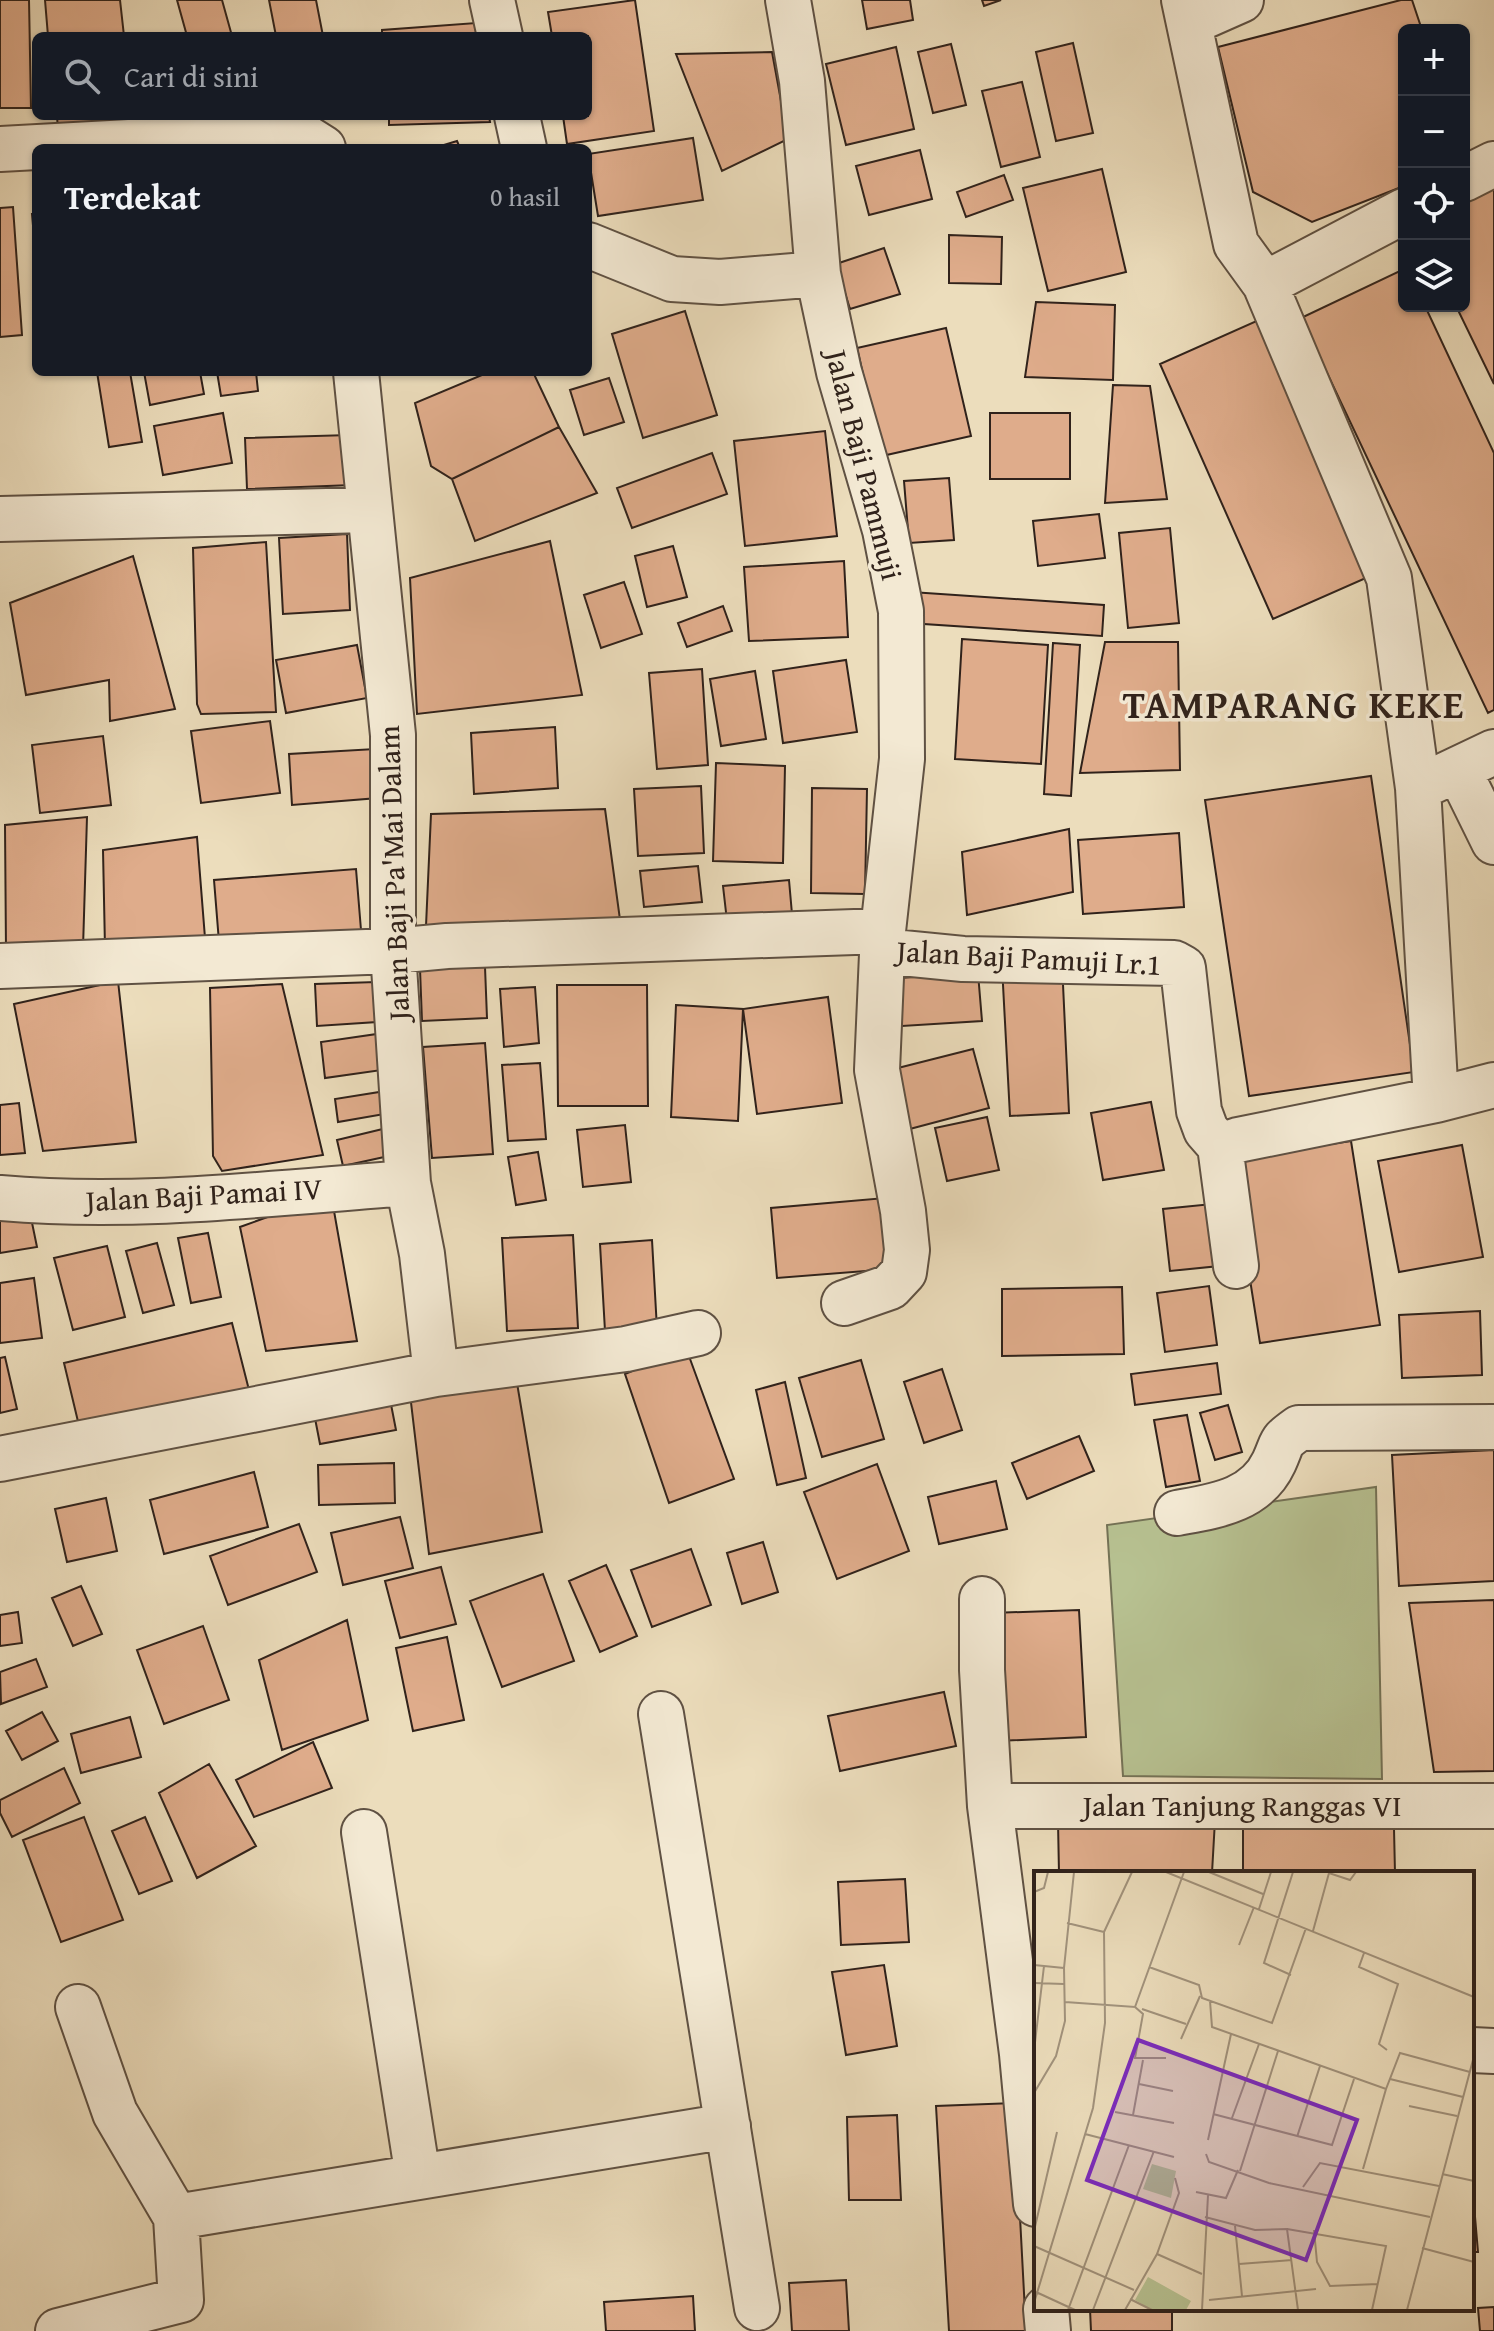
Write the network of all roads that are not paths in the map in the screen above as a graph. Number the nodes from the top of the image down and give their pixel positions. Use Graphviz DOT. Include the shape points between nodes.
graph roads {
  1 [pos="492,0"];
  2 [pos="788,0"];
  3 [pos="1241,0"];
  4 [pos="1186,12"];
  5 [pos="499,32"];
  6 [pos="518,120"];
  7 [pos="92,144"];
  8 [pos="317,144"];
  9 [pos="523,144"];
  10 [pos="32,147"];
  11 [pos="0,149"];
  12 [pos="1494,164"];
  13 [pos="1470,176"];
  14 [pos="1398,214"];
  15 [pos="592,247"];
  16 [pos="818,274"];
  17 [pos="1265,284"];
  18 [pos="356,376"];
  19 [pos="369,510"];
  20 [pos="0,519"];
  21 [pos="1476,761"];
  22 [pos="1418,788"];
  23 [pos="1494,842"];
  24 [pos="882,941"];
  25 [pos="393,951"];
  26 [pos="0,966"];
  27 [pos="1494,1085"];
  28 [pos="1436,1100"];
  29 [pos="1220,1146"];
  30 [pos="408,1183"];
  31 [pos="0,1198"];
  32 [pos="1236,1266"];
  33 [pos="844,1303"];
  34 [pos="698,1333"];
  35 [pos="436,1374"];
  36 [pos="1494,1427"];
  37 [pos="0,1459"];
  38 [pos="1177,1513"];
  39 [pos="982,1599"];
  40 [pos="661,1714"];
  41 [pos="990,1806"];
  42 [pos="1494,1806"];
  43 [pos="364,1832"];
  44 [pos="78,2007"];
  45 [pos="1474,2050"];
  46 [pos="1494,2051"];
  47 [pos="1029,2054"];
  48 [pos="728,2126"];
  49 [pos="1034,2161"];
  50 [pos="418,2177"];
  51 [pos="176,2217"];
  52 [pos="757,2308"];
  53 [pos="1046,2311"];
  54 [pos="58,2331"];
  55 [pos="1048,2331"];
  1 -- 5 [label="street"];
  2 -- 16 [label="street, Jalan Baji Pammuji" via="802,81"];
  3 -- 4 [label="street"];
  4 -- 17 [label="street" via="1236,244"];
  6 -- 9 [label="street"];
  7 -- 8 [label="street" via="239,136 304,136"];
  10 -- 11 [label="street"];
  12 -- 13 [label="street"];
  14 -- 17 [label="street"];
  15 -- 16 [label="street" via="672,279 720,282"];
  16 -- 24 [label="street, Jalan Baji Pammuji" via="901,611 902,759"];
  17 -- 22 [label="street" via="1389,578"];
  18 -- 19 [label="street, Jalan Baji Pa'Mai Dalam"];
  19 -- 20 [label="street"];
  19 -- 25 [label="street, Jalan Baji Pa'Mai Dalam" via="393,735"];
  21 -- 22 [label="street"];
  21 -- 23 [label="street"];
  22 -- 28 [label="street"];
  24 -- 25 [label="street"];
  24 -- 29 [label="street, Jalan Baji Pamuji Lr.1" via="963,959 1174,963 1183,968 1199,1111"];
  24 -- 33 [label="street, Jalan Baji Pammuji" via="877,1070 907,1250 904,1272 890,1287"];
  25 -- 26 [label="street"];
  25 -- 30 [label="street, Jalan Baji Pa'Mai Dalam"];
  27 -- 28 [label="street"];
  28 -- 29 [label="street"];
  29 -- 32 [label="street"];
  30 -- 31 [label="street, Jalan Baji Pamai IV" via="171,1201"];
  30 -- 35 [label="street, Jalan Baji Pa'Mai Dalam"];
  34 -- 35 [label="street" via="626,1349"];
  35 -- 37 [label="street"];
  36 -- 38 [label="street" via="1299,1428 1280,1441 1274,1463 1254,1491 1217,1506"];
  39 -- 41 [label="street"];
  40 -- 48 [label="street"];
  41 -- 42 [label="street, Jalan Tanjung Ranggas VI"];
  41 -- 47 [label="street"];
  43 -- 50 [label="street"];
  44 -- 51 [label="street" via="115,2113"];
  45 -- 46 [label="street"];
  47 -- 49 [label="street"];
  48 -- 50 [label="street"];
  48 -- 52 [label="street"];
  50 -- 51 [label="street"];
  51 -- 54 [label="street" via="181,2300"];
  53 -- 55 [label="street"];
}
